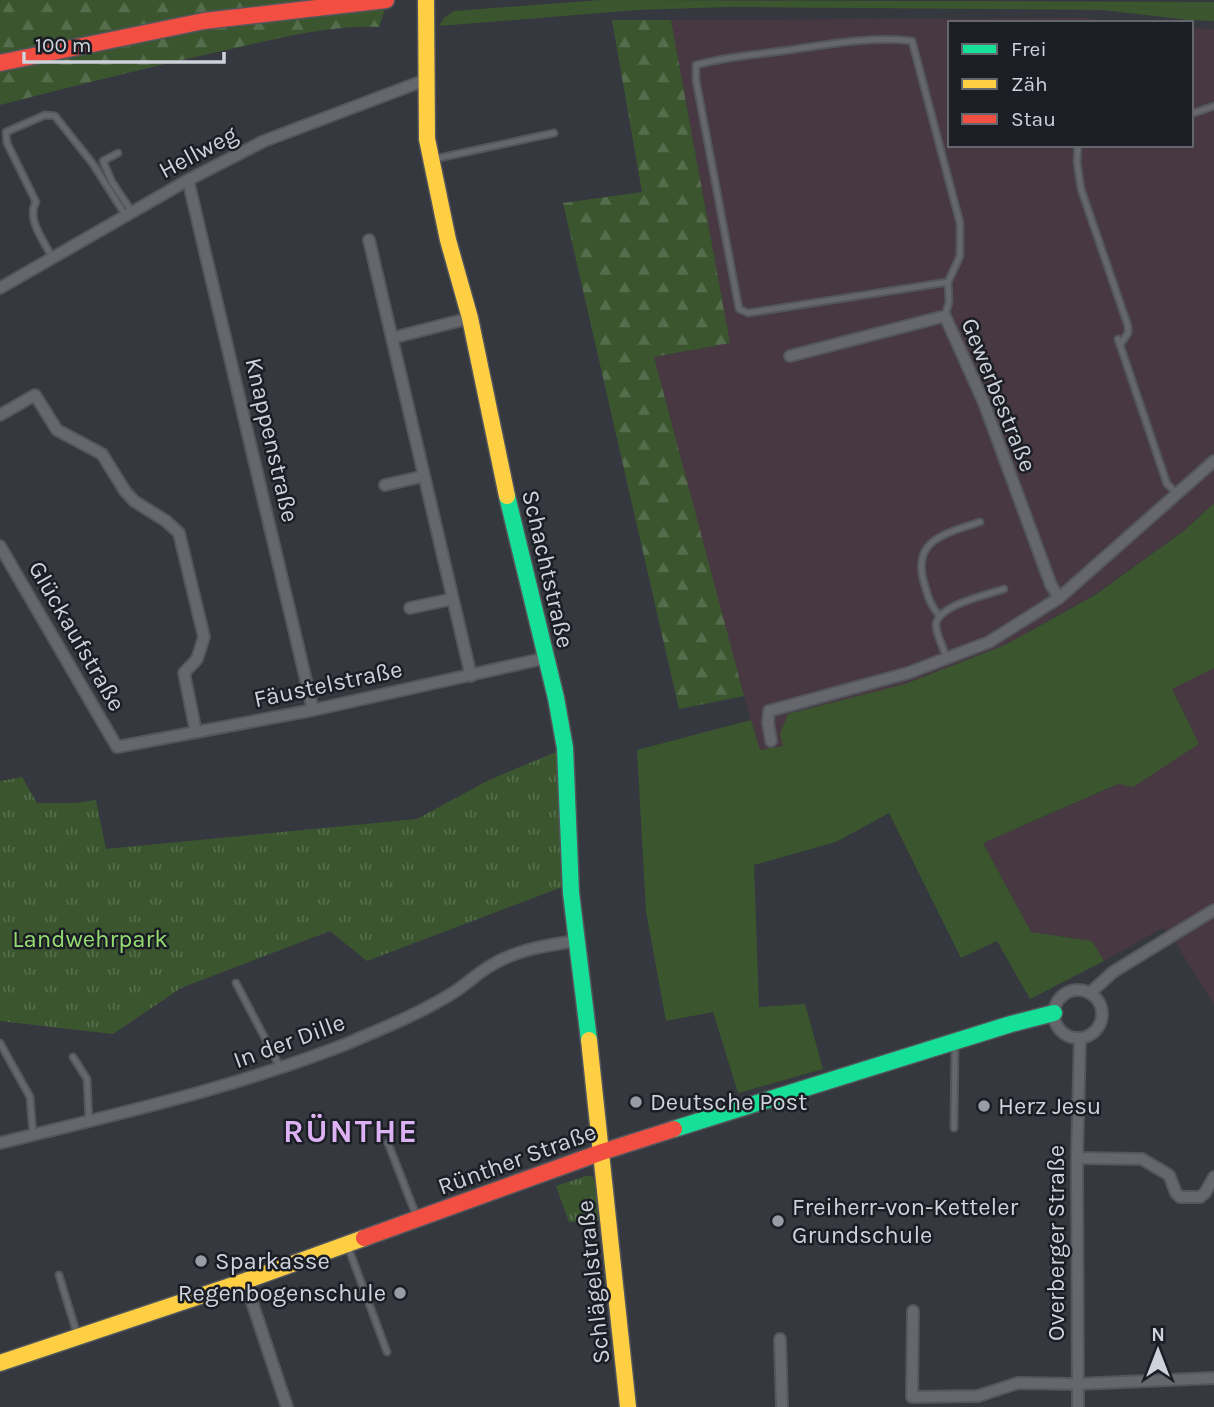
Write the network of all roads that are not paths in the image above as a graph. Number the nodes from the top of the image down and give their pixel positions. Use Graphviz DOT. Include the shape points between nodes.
graph roads {
  1 [pos="386,0"];
  2 [pos="426,0"];
  3 [pos="0,63"];
  4 [pos="428,79"];
  5 [pos="1214,106"];
  6 [pos="1193,113"];
  7 [pos="554,134"];
  8 [pos="1079,147"];
  9 [pos="118,153"];
  10 [pos="430,160"];
  11 [pos="188,180"];
  12 [pos="129,214"];
  13 [pos="369,240"];
  14 [pos="52,258"];
  15 [pos="948,282"];
  16 [pos="0,288"];
  17 [pos="945,316"];
  18 [pos="470,318"];
  19 [pos="392,338"];
  20 [pos="790,356"];
  21 [pos="0,415"];
  22 [pos="1214,461"];
  23 [pos="424,476"];
  24 [pos="384,485"];
  25 [pos="1178,494"];
  26 [pos="980,522"];
  27 [pos="0,547"];
  28 [pos="1004,589"];
  29 [pos="1059,598"];
  30 [pos="452,599"];
  31 [pos="410,608"];
  32 [pos="940,615"];
  33 [pos="546,658"];
  34 [pos="947,658"];
  35 [pos="471,676"];
  36 [pos="313,710"];
  37 [pos="196,732"];
  38 [pos="771,741"];
  39 [pos="117,747"];
  40 [pos="1214,910"];
  41 [pos="576,941"];
  42 [pos="236,983"];
  43 [pos="1090,993"];
  44 [pos="1054,1013"];
  45 [pos="1080,1038"];
  46 [pos="955,1041"];
  47 [pos="0,1043"];
  48 [pos="73,1057"];
  49 [pos="280,1068"];
  50 [pos="89,1121"];
  51 [pos="954,1128"];
  52 [pos="33,1135"];
  53 [pos="0,1143"];
  54 [pos="388,1143"];
  55 [pos="603,1152"];
  56 [pos="1077,1158"];
  57 [pos="1214,1177"];
  58 [pos="417,1219"];
  59 [pos="347,1244"];
  60 [pos="59,1275"];
  61 [pos="245,1281"];
  62 [pos="913,1311"];
  63 [pos="78,1337"];
  64 [pos="780,1339"];
  65 [pos="387,1352"];
  66 [pos="0,1363"];
  67 [pos="1214,1378"];
  68 [pos="1077,1384"];
  69 [pos="912,1402"];
  70 [pos="287,1407"];
  71 [pos="628,1407"];
  72 [pos="782,1407"];
  73 [pos="1078,1407"];
  1 -- 3 [label="street" via="204,21"];
  2 -- 4 [label="street, Schachtstraße"];
  4 -- 10 [label="street, Schachtstraße"];
  4 -- 11 [label="street, Hellweg" via="264,141"];
  5 -- 6 [label="lane"];
  7 -- 10 [label="lane"];
  8 -- 25 [label="lane" via="1081,189 1128,326 1125,339 1119,342 1167,484"];
  9 -- 12 [label="lane" via="103,161"];
  10 -- 18 [label="street, Schachtstraße"];
  11 -- 12 [label="street, Hellweg"];
  11 -- 36 [label="street, Knappenstraße"];
  12 -- 14 [label="street, Hellweg"];
  12 -- 14 [label="lane" via="55,116 45,115 6,132 36,202 32,218"];
  13 -- 19 [label="street"];
  14 -- 16 [label="street, Hellweg"];
  15 -- 15 [label="lane" via="960,256 960,223 912,41 822,45 696,65 738,309 748,313"];
  15 -- 17 [label="lane"];
  17 -- 20 [label="street, Gewerbestraße"];
  17 -- 29 [label="street, Gewerbestraße" via="984,403"];
  18 -- 19 [label="street"];
  18 -- 33 [label="street, Schachtstraße"];
  19 -- 23 [label="street"];
  21 -- 37 [label="street" via="35,395 57,429 102,454 134,501 179,533 204,637 197,659 184,673"];
  22 -- 25 [label="street"];
  23 -- 24 [label="street"];
  23 -- 30 [label="street"];
  25 -- 29 [label="street"];
  26 -- 32 [label="lane" via="933,541 922,555 920,572 930,603"];
  27 -- 39 [label="street, Glückaufstraße"];
  28 -- 32 [label="lane"];
  29 -- 34 [label="street" via="989,642"];
  30 -- 31 [label="street"];
  30 -- 35 [label="street"];
  32 -- 34 [label="lane" via="936,626"];
  33 -- 35 [label="street, Fäustelstraße"];
  33 -- 41 [label="street, Schachtstraße" via="565,748"];
  34 -- 38 [label="street" via="769,711"];
  35 -- 36 [label="street, Fäustelstraße"];
  36 -- 37 [label="street, Fäustelstraße"];
  37 -- 39 [label="street, Fäustelstraße"];
  40 -- 43 [label="street, Rünther Straße" via="1113,972"];
  41 -- 49 [label="street, In der Dille" via="522,952 491,965 413,1014"];
  41 -- 55 [label="street, Schachtstraße"];
  42 -- 49 [label="lane"];
  43 -- 44 [label="street, Rünther Straße" via="1077,990 1065,994"];
  43 -- 45 [label="street" via="1099,1002 1102,1019 1093,1034"];
  44 -- 45 [label="street" via="1062,1031"];
  44 -- 46 [label="street, Rünther Straße"];
  45 -- 56 [label="street, Overberger Straße"];
  46 -- 51 [label="lane"];
  46 -- 55 [label="street, Rünther Straße"];
  47 -- 52 [label="lane" via="30,1097"];
  48 -- 50 [label="lane" via="87,1079"];
  49 -- 50 [label="street, In der Dille"];
  50 -- 52 [label="street, In der Dille"];
  52 -- 53 [label="street, In der Dille"];
  54 -- 58 [label="lane"];
  55 -- 58 [label="street, Rünther Straße"];
  55 -- 71 [label="street, Schlägelstraße"];
  56 -- 57 [label="street" via="1142,1159 1169,1175 1180,1196 1205,1194"];
  56 -- 68 [label="street, Overberger Straße"];
  58 -- 59 [label="street, Rünther Straße"];
  59 -- 61 [label="street, Rünther Straße"];
  59 -- 65 [label="lane"];
  60 -- 63 [label="lane"];
  61 -- 63 [label="street, Rünther Straße"];
  61 -- 70 [label="street"];
  62 -- 69 [label="street"];
  63 -- 66 [label="street, Rünther Straße"];
  64 -- 72 [label="street"];
  67 -- 68 [label="street"];
  68 -- 69 [label="street" via="1018,1383 978,1396"];
  68 -- 73 [label="street, Overberger Straße"];
}
